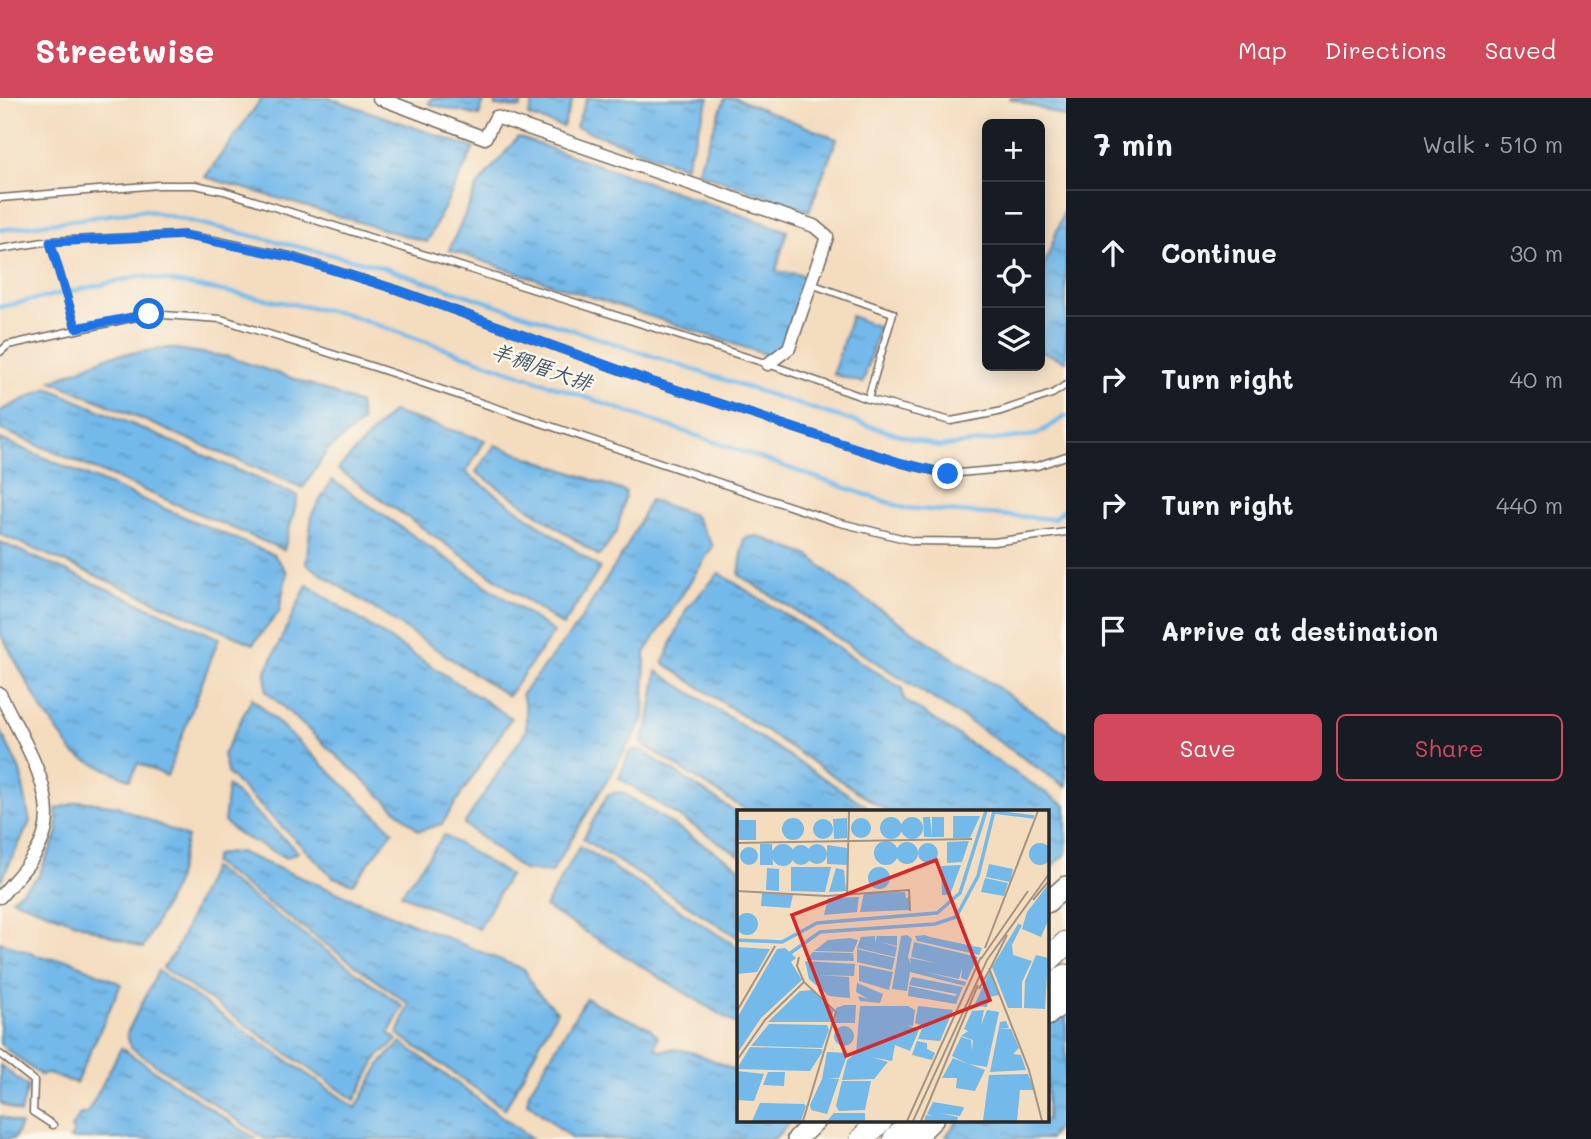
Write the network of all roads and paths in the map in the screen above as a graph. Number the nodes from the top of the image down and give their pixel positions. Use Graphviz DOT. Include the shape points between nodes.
graph roads {
  1 [pos="379,98"];
  2 [pos="403,102"];
  3 [pos="0,198"];
  4 [pos="50,242"];
  5 [pos="0,249"];
  6 [pos="811,284"];
  7 [pos="76,328"];
  8 [pos="0,352"];
  9 [pos="768,364"];
  10 [pos="1066,385"];
  11 [pos="868,399"];
  12 [pos="1066,456"];
  13 [pos="1066,532"];
  14 [pos="0,694"];
  15 [pos="1066,886"];
  16 [pos="0,897"];
  17 [pos="1048,902"];
  18 [pos="1066,943"];
  19 [pos="1066,956"];
  20 [pos="1048,960"];
  21 [pos="1066,976"];
  22 [pos="1048,982"];
  23 [pos="1048,992"];
  24 [pos="1066,1000"];
  25 [pos="1048,1015"];
  26 [pos="0,1054"];
  27 [pos="814,1122"];
  28 [pos="879,1122"];
  29 [pos="913,1122"];
  30 [pos="931,1122"];
  31 [pos="53,1125"];
  32 [pos="797,1139"];
  33 [pos="862,1139"];
  34 [pos="895,1139"];
  35 [pos="915,1139"];
  1 -- 2 [label="street"];
  2 -- 6 [label="street" via="485,138 496,117 814,226 827,237"];
  3 -- 9 [label="lane" via="159,185 224,191"];
  4 -- 5 [label="lane"];
  4 -- 7 [label="lane"];
  4 -- 12 [label="lane" via="183,235 290,257 398,290 698,397 948,474 1037,466"];
  6 -- 9 [label="street" via="789,348"];
  6 -- 11 [label="lane" via="893,313"];
  7 -- 8 [label="lane" via="8,345"];
  7 -- 13 [label="lane" via="149,314 221,319 837,522 913,541 994,542"];
  9 -- 11 [label="lane"];
  10 -- 11 [label="lane" via="998,412 951,421"];
  14 -- 16 [label="street" via="38,771 46,803 44,835"];
  15 -- 17 [label="main road"];
  18 -- 20 [label="highway"];
  19 -- 22 [label="main road"];
  21 -- 23 [label="highway"];
  24 -- 25 [label="main road"];
  26 -- 31 [label="lane" via="34,1081 33,1112"];
  27 -- 32 [label="main road"];
  28 -- 33 [label="highway"];
  29 -- 34 [label="highway"];
  30 -- 35 [label="main road"];
}
